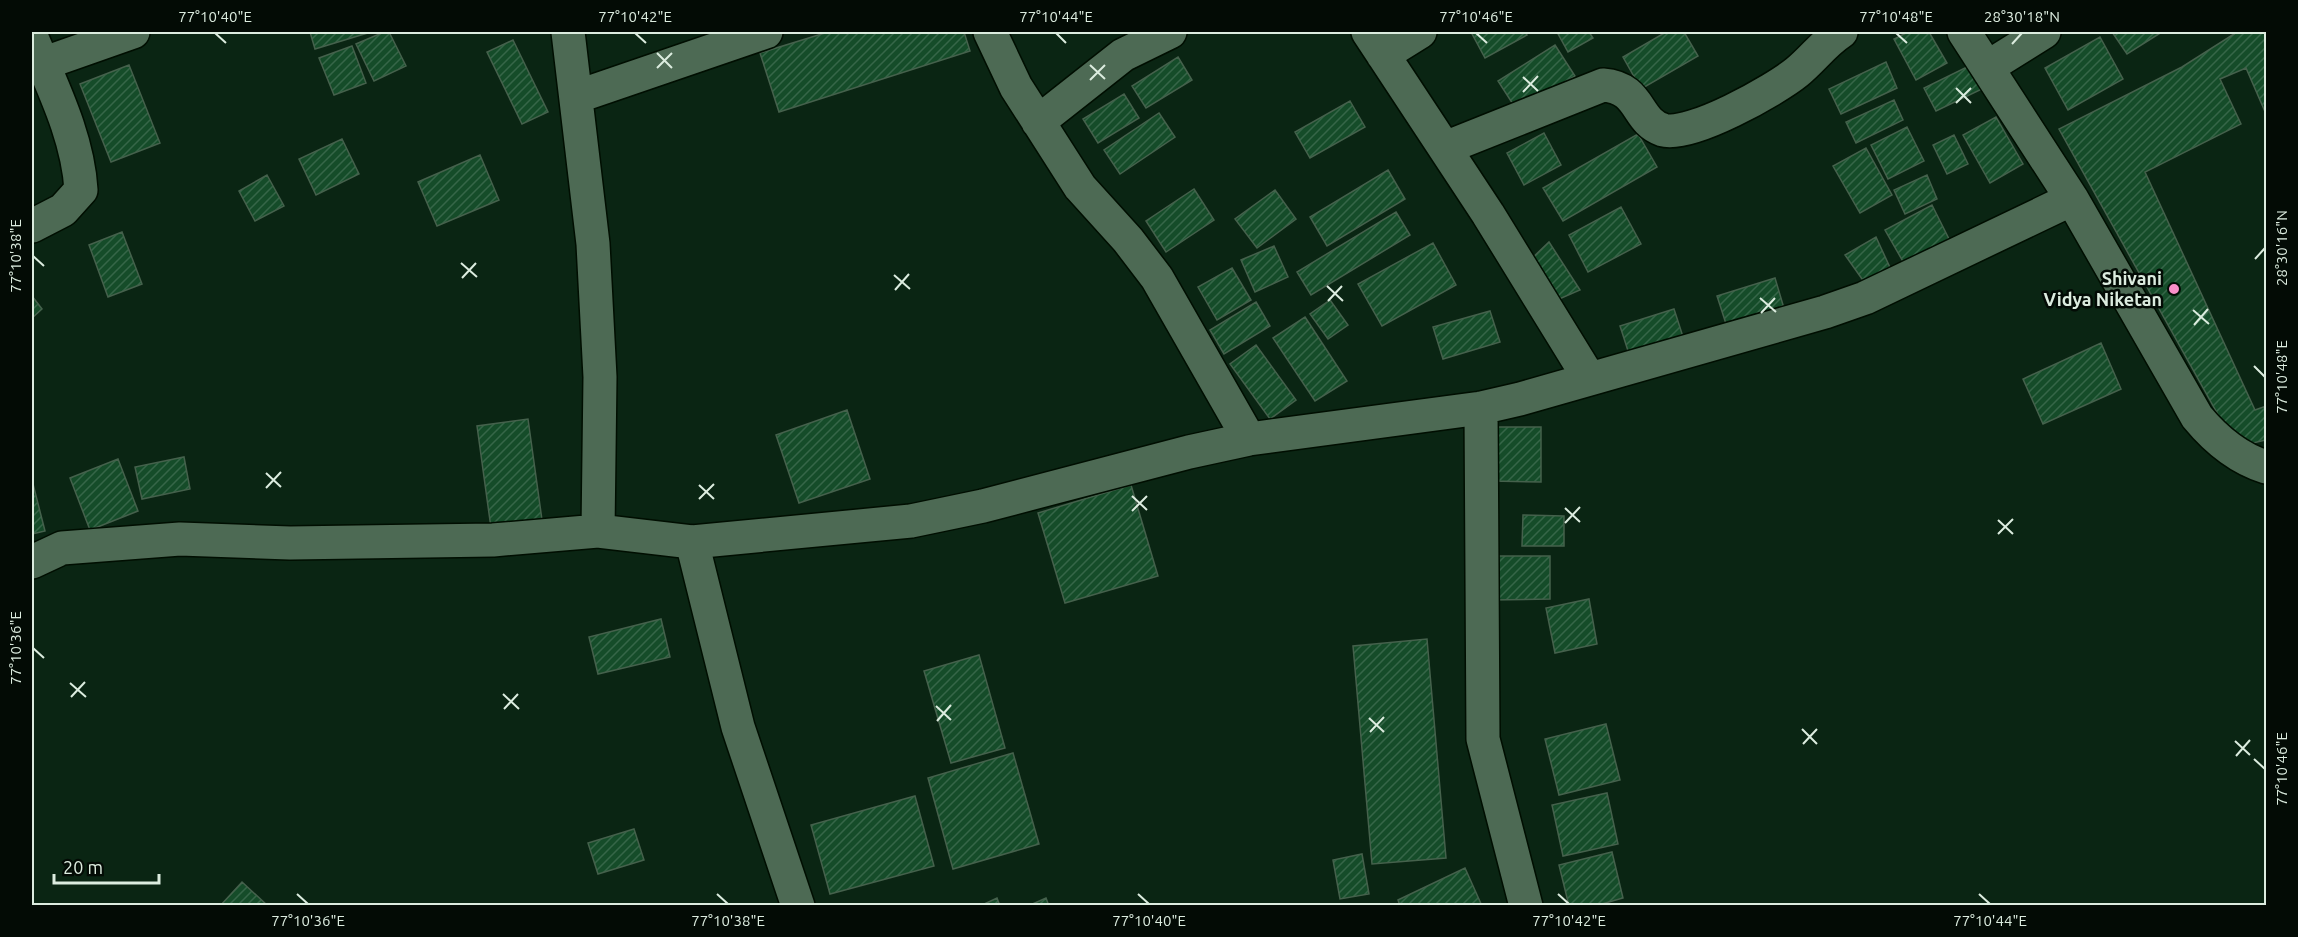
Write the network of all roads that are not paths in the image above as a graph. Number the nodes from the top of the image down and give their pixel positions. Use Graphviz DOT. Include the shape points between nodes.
graph roads {
  1 [pos="133,32"];
  2 [pos="568,32"];
  3 [pos="766,32"];
  4 [pos="990,32"];
  5 [pos="1170,32"];
  6 [pos="1420,32"];
  7 [pos="1841,32"];
  8 [pos="1964,32"];
  9 [pos="2044,32"];
  10 [pos="1376,43"];
  11 [pos="37,51"];
  12 [pos="1988,67"];
  13 [pos="576,97"];
  14 [pos="1038,122"];
  15 [pos="1445,148"];
  16 [pos="2072,199"];
  17 [pos="32,226"];
  18 [pos="1589,378"];
  19 [pos="1481,408"];
  20 [pos="1250,439"];
  21 [pos="2266,467"];
  22 [pos="598,531"];
  23 [pos="692,542"];
  24 [pos="32,562"];
  25 [pos="798,906"];
  26 [pos="1526,906"];
  1 -- 11 [label="street"];
  2 -- 13 [label="street"];
  3 -- 13 [label="street"];
  4 -- 14 [label="street"];
  5 -- 14 [label="street" via="1123,56"];
  6 -- 10 [label="street"];
  7 -- 15 [label="street" via="1796,74 1759,98 1682,129 1665,130 1653,125 1627,92 1616,86 1603,86"];
  8 -- 12 [label="street"];
  9 -- 12 [label="street"];
  10 -- 15 [label="street"];
  11 -- 17 [label="street" via="80,166 81,190 63,210"];
  12 -- 16 [label="street"];
  13 -- 22 [label="street" via="593,244 600,377"];
  14 -- 20 [label="street" via="1080,187 1157,278"];
  15 -- 18 [label="street"];
  16 -- 18 [label="street" via="1865,298"];
  16 -- 21 [label="street" via="2197,417 2230,450"];
  18 -- 19 [label="street"];
  19 -- 20 [label="street"];
  19 -- 26 [label="street" via="1483,739"];
  20 -- 23 [label="street" via="911,521"];
  22 -- 23 [label="street"];
  22 -- 24 [label="street" via="493,540 124,542 62,548"];
  23 -- 25 [label="street" via="738,727"];
}
